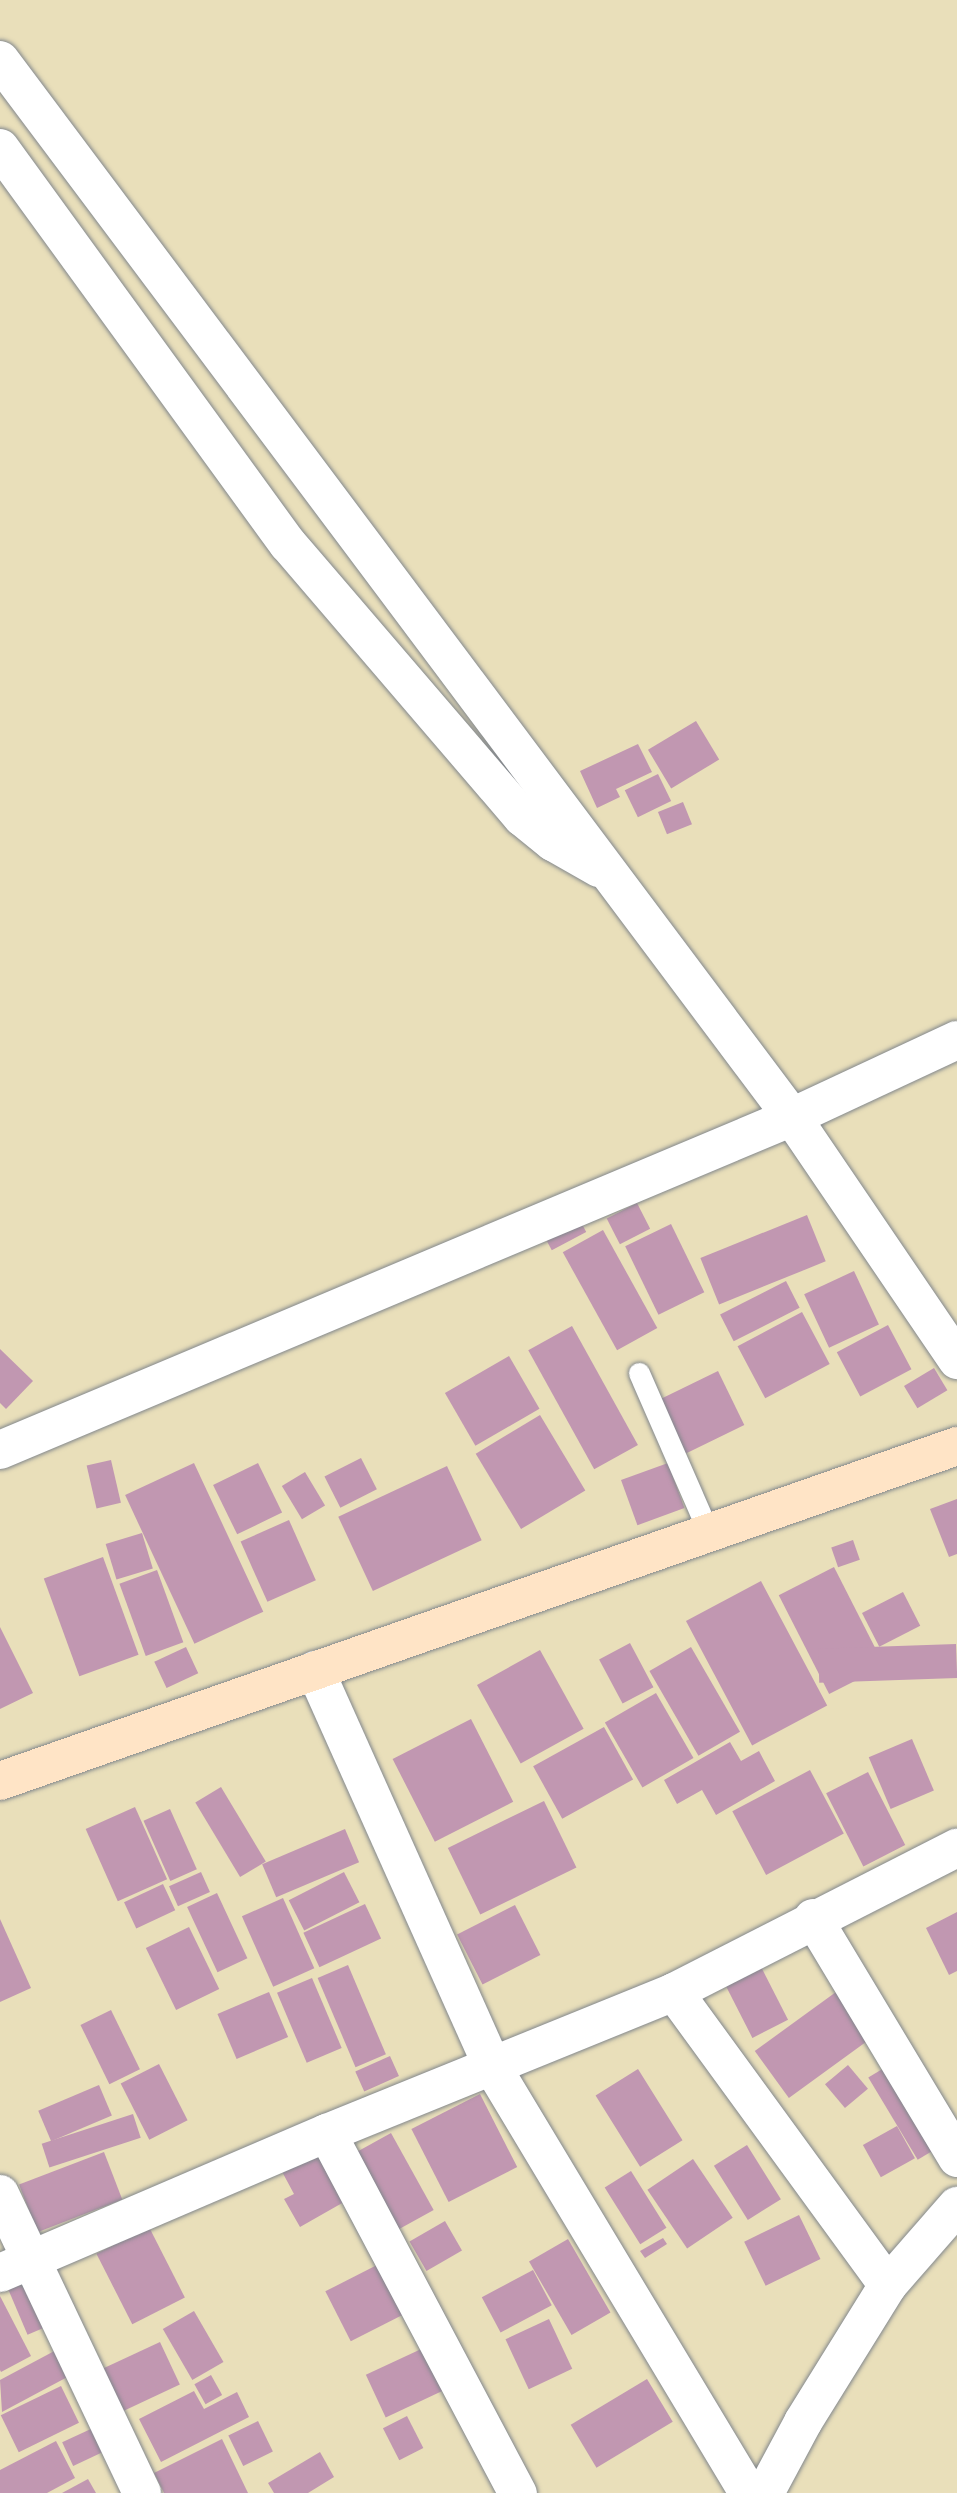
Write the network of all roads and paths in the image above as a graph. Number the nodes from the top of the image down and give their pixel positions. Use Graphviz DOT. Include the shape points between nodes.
graph roads {
  1 [pos="0,60"];
  2 [pos="0,148"];
  3 [pos="610,874"];
  4 [pos="957,1040"];
  5 [pos="792,1116"];
  6 [pos="957,1360"];
  7 [pos="639,1373"];
  8 [pos="3,1445"];
  9 [pos="957,1446"];
  10 [pos="709,1533"];
  11 [pos="315,1670"];
  12 [pos="0,1781"];
  13 [pos="957,1848"];
  14 [pos="813,1918"];
  15 [pos="674,1992"];
  16 [pos="494,2068"];
  17 [pos="327,2133"];
  18 [pos="957,2158"];
  19 [pos="0,2194"];
  20 [pos="957,2206"];
  21 [pos="16,2267"];
  22 [pos="888,2285"];
  23 [pos="142,2493"];
  24 [pos="518,2493"];
  25 [pos="748,2493"];
  26 [pos="765,2493"];
  1 -- 3 [label="street"];
  2 -- 3 [label="street" via="288,544 522,817 553,842"];
  3 -- 5 [label="street"];
  4 -- 5 [label="street"];
  5 -- 6 [label="street"];
  5 -- 8 [label="street"];
  7 -- 10 [label="lane"];
  9 -- 10 [label="main road"];
  10 -- 11 [label="main road"];
  11 -- 12 [label="main road"];
  11 -- 16 [label="street"];
  13 -- 14 [label="street"];
  14 -- 15 [label="street"];
  14 -- 18 [label="street"];
  15 -- 16 [label="street"];
  15 -- 22 [label="street"];
  16 -- 17 [label="street"];
  16 -- 25 [label="street"];
  17 -- 21 [label="street"];
  17 -- 24 [label="street"];
  19 -- 21 [label="street"];
  20 -- 22 [label="street"];
  21 -- 23 [label="street"];
  22 -- 26 [label="street"];
}
